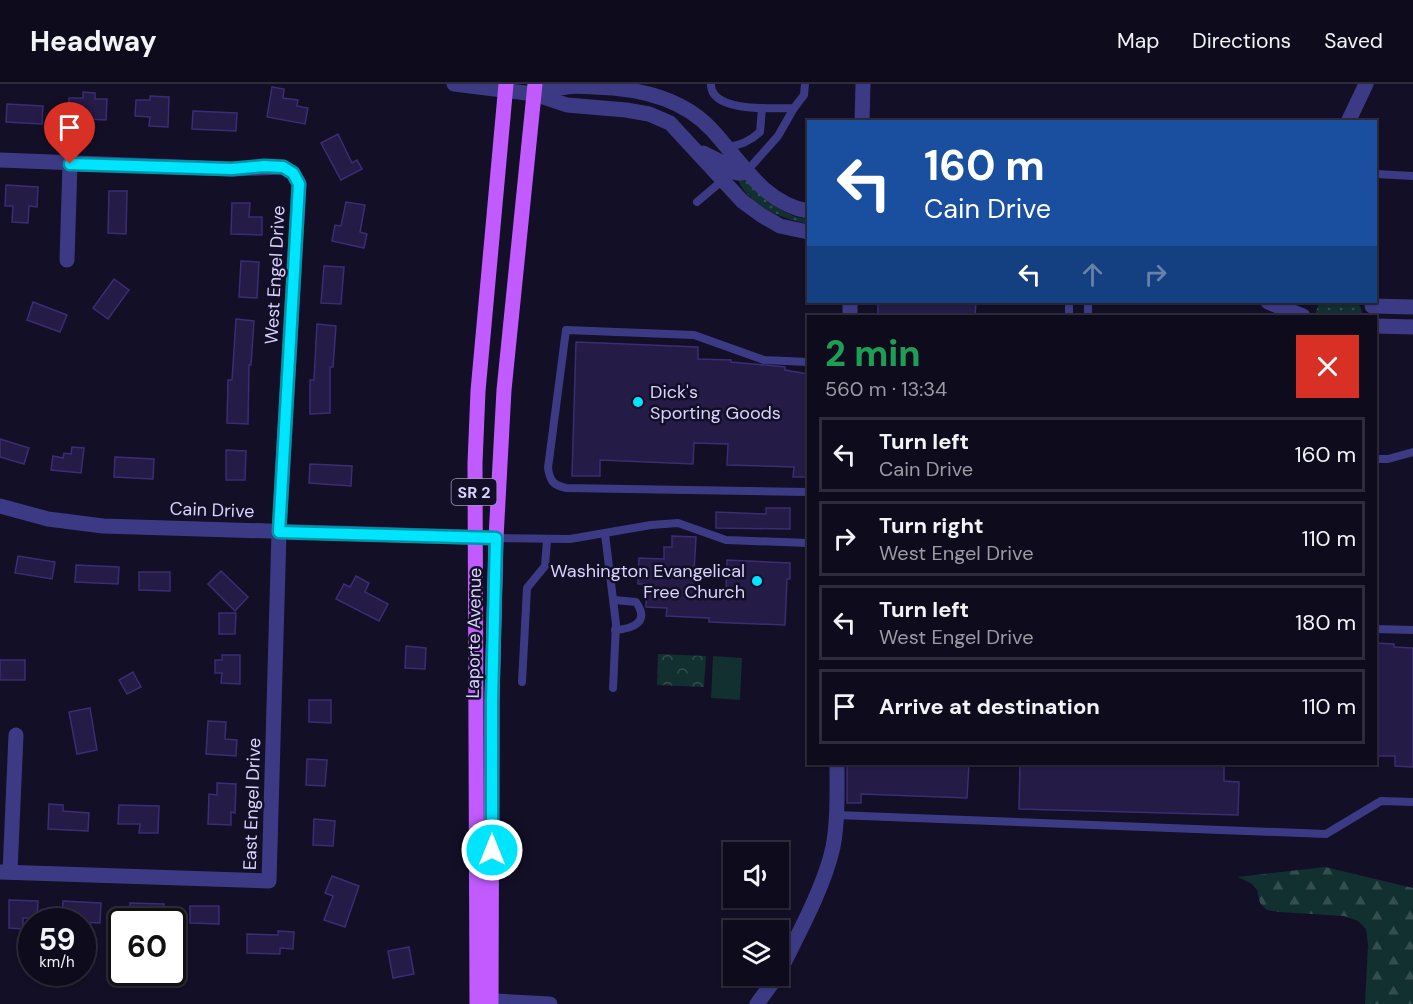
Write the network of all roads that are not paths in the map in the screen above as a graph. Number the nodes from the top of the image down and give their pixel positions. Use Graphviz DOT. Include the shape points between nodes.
graph roads {
  1 [pos="454,84"];
  2 [pos="711,84"];
  3 [pos="805,84"];
  4 [pos="863,84"];
  5 [pos="1366,84"];
  6 [pos="505,88"];
  7 [pos="535,89"];
  8 [pos="762,108"];
  9 [pos="794,108"];
  10 [pos="862,120"];
  11 [pos="1349,120"];
  12 [pos="693,147"];
  13 [pos="727,147"];
  14 [pos="0,160"];
  15 [pos="70,164"];
  16 [pos="746,172"];
  17 [pos="1377,174"];
  18 [pos="1413,176"];
  19 [pos="723,180"];
  20 [pos="697,202"];
  21 [pos="807,211"];
  22 [pos="807,231"];
  23 [pos="67,260"];
  24 [pos="1270,303"];
  25 [pos="1413,307"];
  26 [pos="1372,308"];
  27 [pos="1300,315"];
  28 [pos="1377,326"];
  29 [pos="1413,327"];
  30 [pos="807,362"];
  31 [pos="1413,452"];
  32 [pos="1377,459"];
  33 [pos="807,492"];
  34 [pos="0,506"];
  35 [pos="279,532"];
  36 [pos="605,534"];
  37 [pos="496,538"];
  38 [pos="474,539"];
  39 [pos="547,540"];
  40 [pos="807,543"];
  41 [pos="614,600"];
  42 [pos="1377,629"];
  43 [pos="615,630"];
  44 [pos="1413,630"];
  45 [pos="522,682"];
  46 [pos="613,688"];
  47 [pos="16,735"];
  48 [pos="837,765"];
  49 [pos="1413,802"];
  50 [pos="836,815"];
  51 [pos="5,872"];
  52 [pos="789,951"];
  53 [pos="772,986"];
  54 [pos="484,1002"];
  55 [pos="550,1004"];
  56 [pos="757,1004"];
  1 -- 6 [label="street"];
  2 -- 8 [label="lane" via="717,99"];
  3 -- 9 [label="lane" via="804,95"];
  4 -- 10 [label="street"];
  5 -- 11 [label="street"];
  6 -- 7 [label="street"];
  6 -- 38 [label="main road, Laporte Avenue / SR 2" via="478,391"];
  7 -- 12 [label="street" via="567,105 649,114 670,123"];
  7 -- 13 [label="street" via="568,86 635,90 687,109"];
  7 -- 37 [label="main road, Laporte Avenue / SR 2" via="504,390"];
  8 -- 9 [label="lane"];
  8 -- 13 [label="lane" via="760,132 750,141"];
  9 -- 16 [label="lane" via="778,136"];
  12 -- 16 [label="street" via="723,163 731,172"];
  12 -- 19 [label="street"];
  13 -- 16 [label="street"];
  14 -- 15 [label="street, West Engel Drive"];
  15 -- 23 [label="street"];
  15 -- 35 [label="street, West Engel Drive" via="232,169 264,166 283,167 293,173 299,184"];
  16 -- 21 [label="street" via="781,202"];
  17 -- 18 [label="lane"];
  19 -- 20 [label="lane"];
  19 -- 22 [label="street" via="761,215 780,226"];
  24 -- 27 [label="street"];
  25 -- 26 [label="street"];
  28 -- 29 [label="street"];
  30 -- 33 [label="lane" via="764,360 694,335 566,330 548,468 549,479 566,488"];
  31 -- 32 [label="lane"];
  34 -- 35 [label="street, Cain Drive" via="48,519 103,526"];
  35 -- 38 [label="street, Cain Drive"];
  35 -- 51 [label="street, East Engel Drive" via="269,881"];
  36 -- 39 [label="lane"];
  36 -- 40 [label="lane" via="678,523 726,540"];
  36 -- 41 [label="lane"];
  37 -- 38 [label="street, Cain Drive"];
  37 -- 39 [label="lane"];
  37 -- 54 [label="main road, Laporte Avenue / SR 2"];
  38 -- 54 [label="main road, Laporte Avenue / SR 2"];
  39 -- 45 [label="lane" via="545,566 527,588"];
  41 -- 43 [label="lane"];
  41 -- 43 [label="lane" via="636,602 641,609 637,625"];
  42 -- 44 [label="lane"];
  43 -- 46 [label="lane"];
  47 -- 51 [label="street"];
  48 -- 50 [label="street"];
  49 -- 50 [label="lane" via="1381,801 1326,834"];
  50 -- 52 [label="street" via="828,866"];
  53 -- 56 [label="street"];
  54 -- 55 [label="street"];
}
